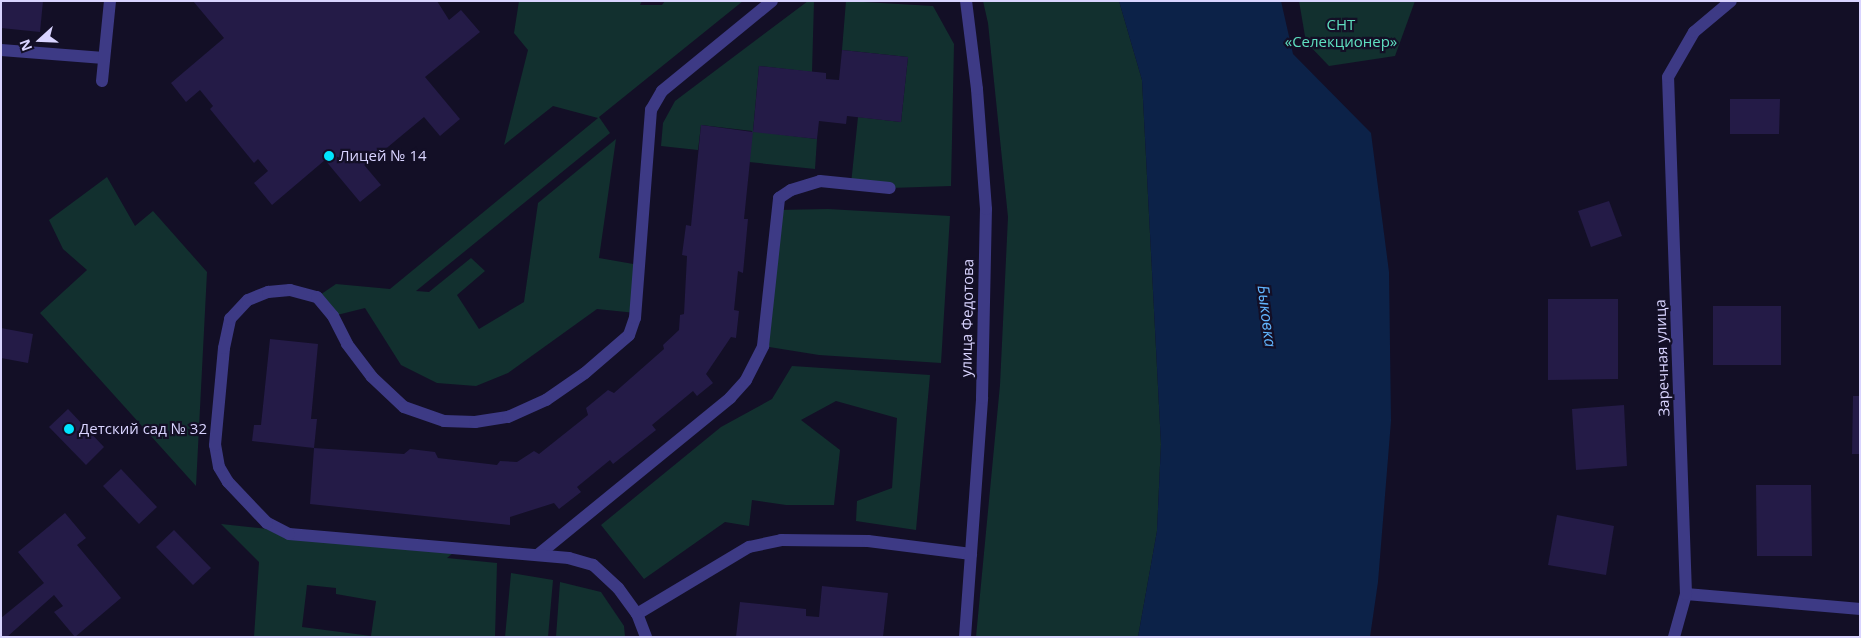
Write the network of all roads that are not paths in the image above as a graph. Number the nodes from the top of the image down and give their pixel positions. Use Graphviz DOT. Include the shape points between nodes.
graph roads {
  1 [pos="110,1"];
  2 [pos="772,1"];
  3 [pos="966,1"];
  4 [pos="1732,1"];
  5 [pos="1,50"];
  6 [pos="104,58"];
  7 [pos="102,80"];
  8 [pos="890,188"];
  9 [pos="539,554"];
  10 [pos="971,554"];
  11 [pos="1686,594"];
  12 [pos="1860,608"];
  13 [pos="637,614"];
  14 [pos="646,637"];
  15 [pos="965,637"];
  16 [pos="1674,637"];
  1 -- 6 [label="street"];
  2 -- 9 [label="street" via="662,91 651,110 635,318 628,335 614,348 546,400 508,416 475,422 444,421 404,407 372,377 317,297 290,290 268,292 248,300 230,319 224,348 215,445 219,468 267,523 289,534"];
  3 -- 10 [label="street, улица Федотова" via="977,89 986,209 982,398"];
  4 -- 11 [label="street, Заречная улица" via="1694,32 1668,77"];
  5 -- 6 [label="street"];
  6 -- 7 [label="street"];
  8 -- 9 [label="street" via="820,181 791,190 779,198 764,346 746,380 730,398"];
  9 -- 13 [label="street" via="593,565 618,588"];
  10 -- 13 [label="street" via="861,541 781,540 749,546"];
  10 -- 15 [label="street, улица Федотова"];
  11 -- 12 [label="street"];
  11 -- 16 [label="street, Заречная улица"];
  13 -- 14 [label="street"];
}
